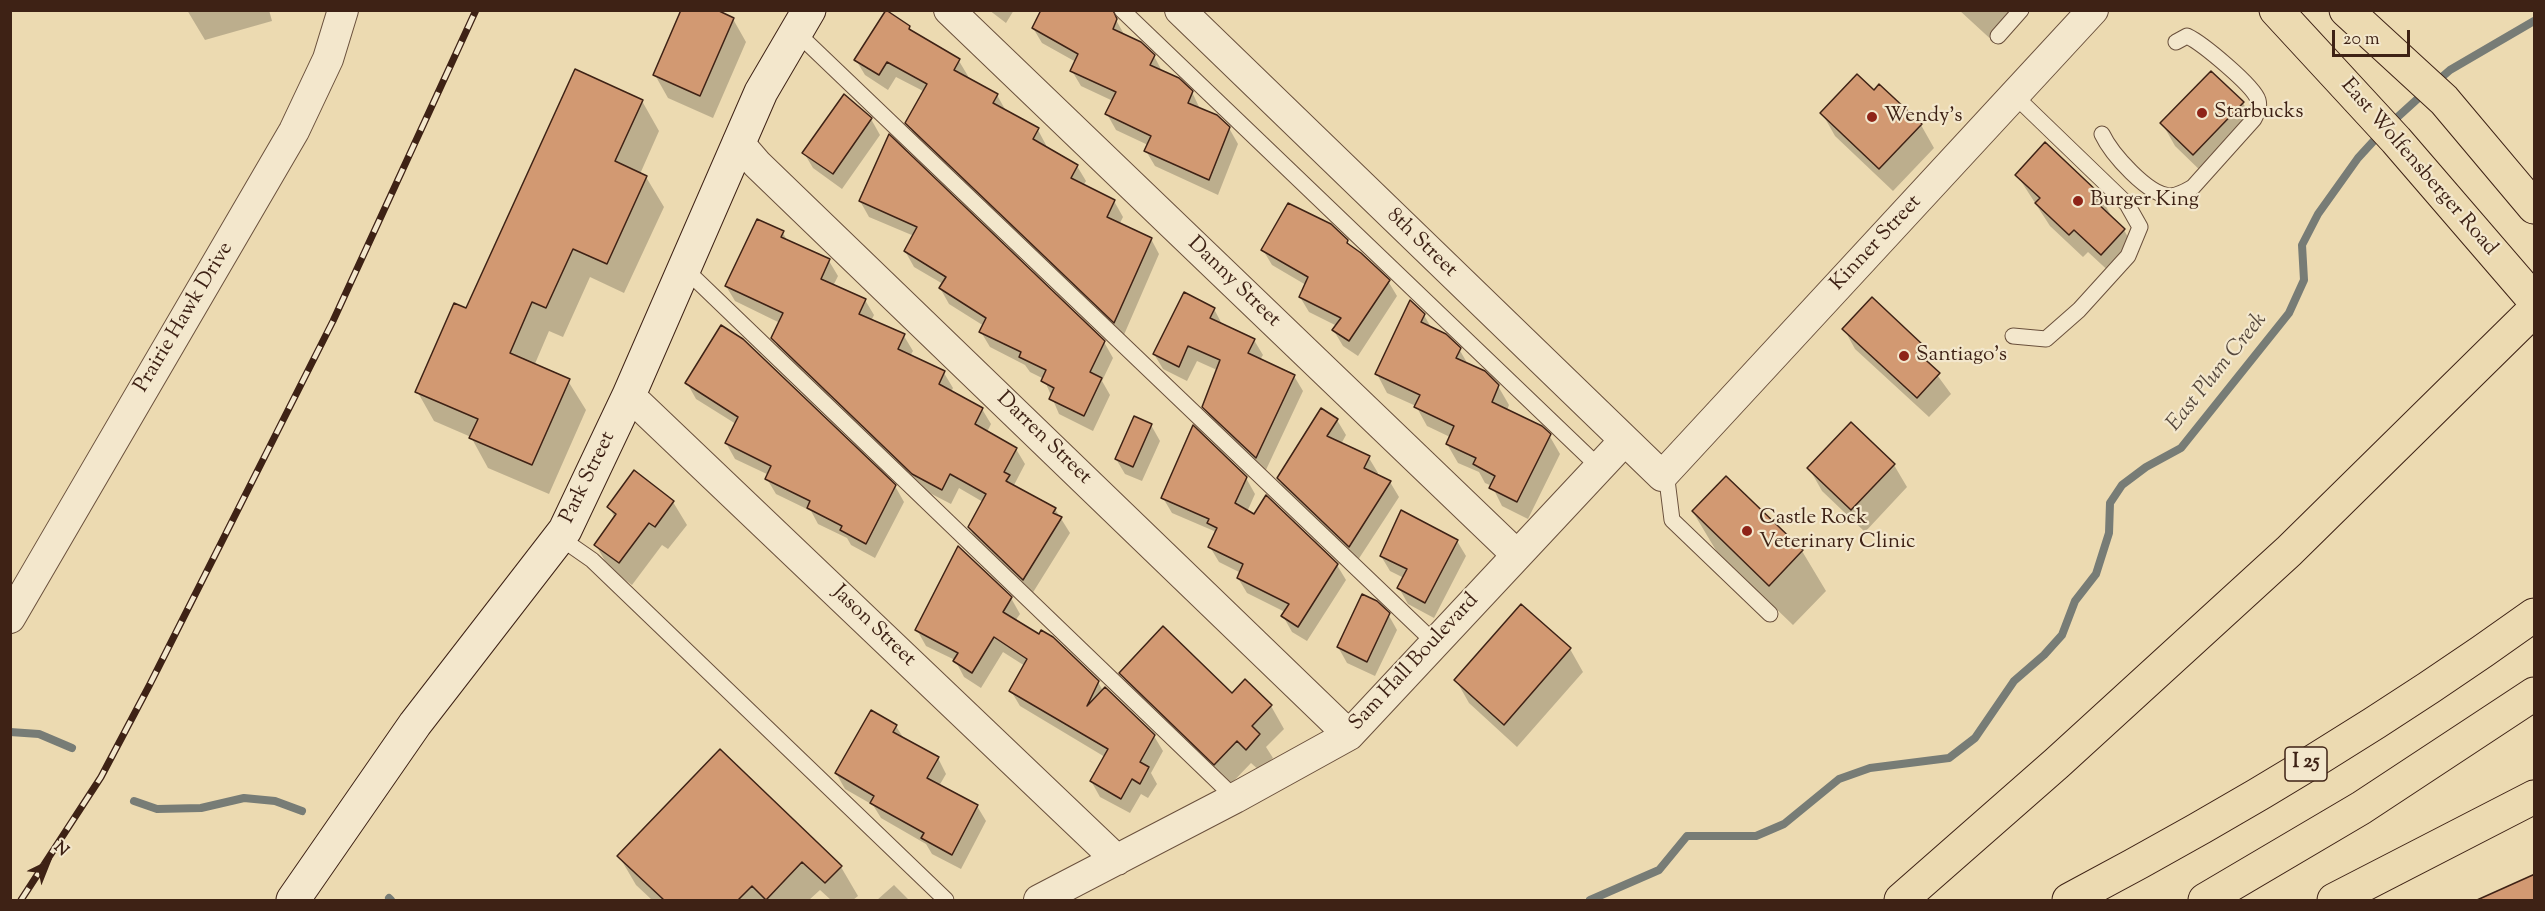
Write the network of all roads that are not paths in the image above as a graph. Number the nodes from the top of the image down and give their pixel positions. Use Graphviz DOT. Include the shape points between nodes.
graph roads {
  1 [pos="343,10"];
  2 [pos="949,10"];
  3 [pos="1122,10"];
  4 [pos="1180,10"];
  5 [pos="2021,10"];
  6 [pos="2093,10"];
  7 [pos="2276,10"];
  8 [pos="2353,17"];
  9 [pos="802,21"];
  10 [pos="1998,36"];
  11 [pos="2176,42"];
  12 [pos="2014,96"];
  13 [pos="2102,134"];
  14 [pos="738,142"];
  15 [pos="2535,207"];
  16 [pos="684,268"];
  17 [pos="2535,300"];
  18 [pos="2535,310"];
  19 [pos="2013,336"];
  20 [pos="629,395"];
  21 [pos="1624,441"];
  22 [pos="1599,467"];
  23 [pos="1664,474"];
  24 [pos="560,537"];
  25 [pos="1517,555"];
  26 [pos="1770,614"];
  27 [pos="2535,615"];
  28 [pos="10,618"];
  29 [pos="1435,643"];
  30 [pos="2535,694"];
  31 [pos="1349,735"];
  32 [pos="2535,797"];
  33 [pos="1235,798"];
  34 [pos="1117,860"];
  35 [pos="292,900"];
  36 [pos="946,900"];
  37 [pos="1039,900"];
  38 [pos="1901,900"];
  39 [pos="2069,900"];
  40 [pos="2205,900"];
  41 [pos="2334,900"];
  1 -- 28 [label="street, Prairie Hawk Drive" via="328,58 294,131"];
  2 -- 25 [label="street, Danny Street"];
  3 -- 22 [label="lane"];
  4 -- 21 [label="street, 8th Street"];
  5 -- 10 [label="lane"];
  6 -- 12 [label="street, Kinner Street"];
  7 -- 17 [label="main road, East Wolfensberger Road"];
  8 -- 15 [label="main road" via="2444,100"];
  9 -- 14 [label="street, Park Street" via="761,92"];
  9 -- 29 [label="lane"];
  11 -- 13 [label="lane" via="2187,36 2200,42 2251,89 2259,108 2254,119 2193,187 2170,196 2154,192 2110,150"];
  12 -- 19 [label="lane" via="2127,204 2140,228 2128,256 2079,310 2046,339"];
  12 -- 23 [label="street, Kinner Street"];
  14 -- 16 [label="street, Park Street"];
  14 -- 31 [label="street, Darren Street" via="756,164"];
  16 -- 20 [label="street, Park Street"];
  16 -- 33 [label="lane"];
  18 -- 38 [label="main road" via="2289,551"];
  20 -- 24 [label="street, Park Street"];
  20 -- 34 [label="street, Jason Street"];
  21 -- 22 [label="street, Sam Hall Boulevard"];
  21 -- 23 [label="street, 8th Street"];
  22 -- 25 [label="street, Sam Hall Boulevard"];
  23 -- 26 [label="lane" via="1672,520"];
  24 -- 35 [label="street, Park Street" via="415,724"];
  24 -- 36 [label="lane" via="592,560"];
  25 -- 29 [label="street, Sam Hall Boulevard"];
  27 -- 39 [label="main road, I 25" via="2433,686 2333,748 2155,854"];
  29 -- 31 [label="street, Sam Hall Boulevard"];
  30 -- 40 [label="main road" via="2361,808"];
  31 -- 33 [label="street, Sam Hall Boulevard"];
  32 -- 41 [label="main road"];
  33 -- 34 [label="street, Sam Hall Boulevard"];
  34 -- 37 [label="street, Sam Hall Boulevard"];
}
